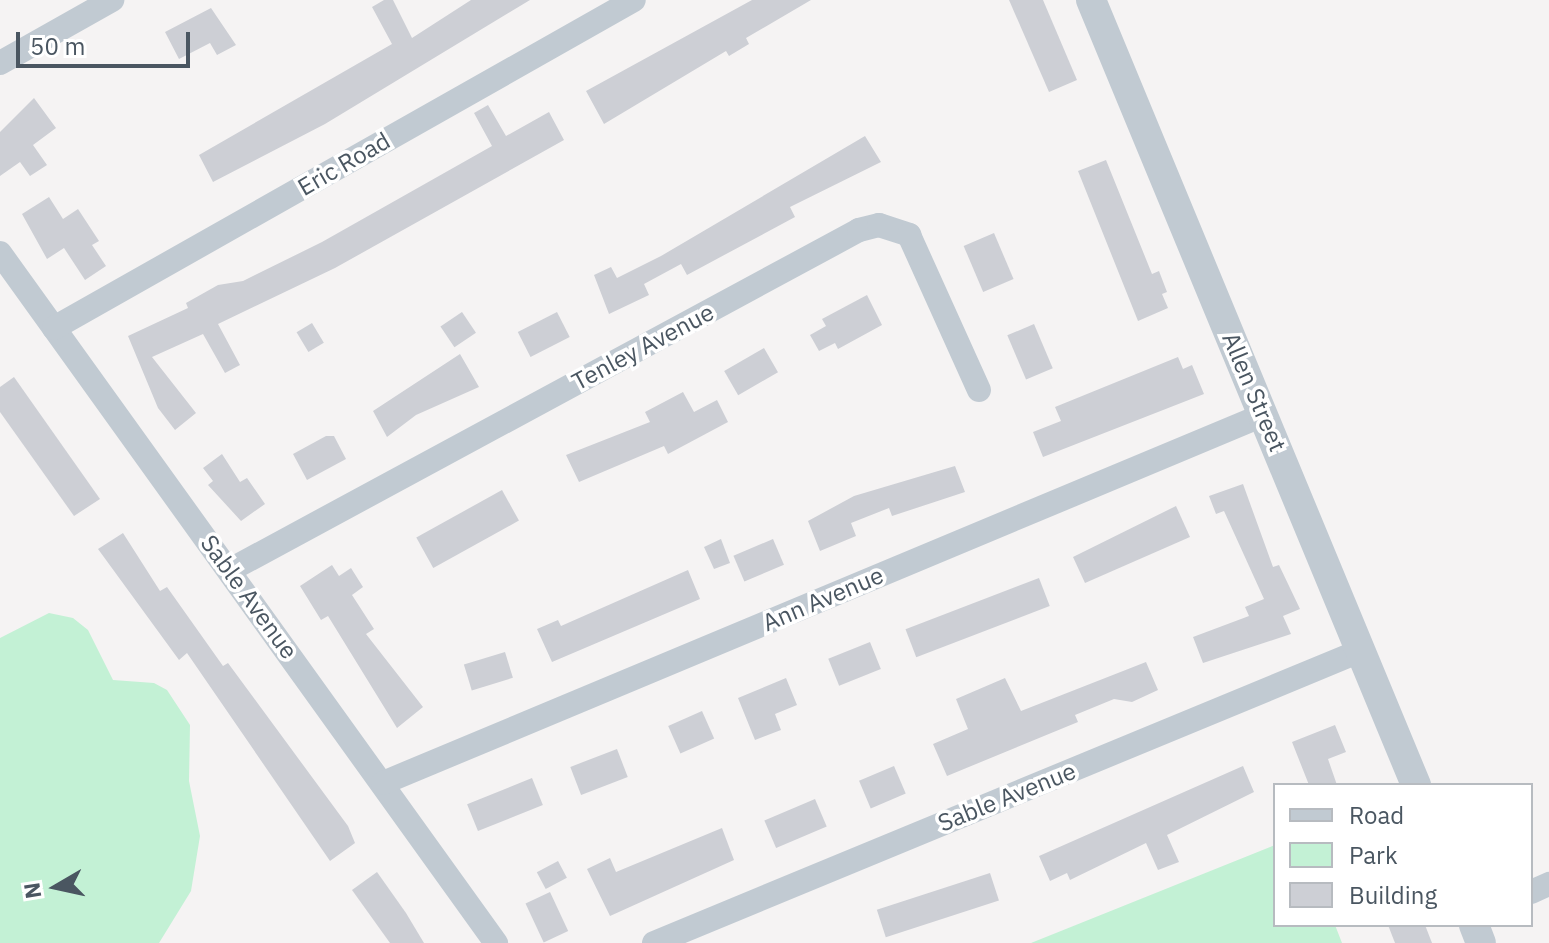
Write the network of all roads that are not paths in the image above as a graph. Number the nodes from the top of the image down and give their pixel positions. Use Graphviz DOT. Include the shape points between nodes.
graph roads {
  1 [pos="112,0"];
  2 [pos="634,0"];
  3 [pos="1091,0"];
  4 [pos="0,63"];
  5 [pos="0,253"];
  6 [pos="54,328"];
  7 [pos="979,390"];
  8 [pos="1263,415"];
  9 [pos="230,570"];
  10 [pos="1360,651"];
  11 [pos="383,783"];
  12 [pos="1415,783"];
  13 [pos="496,943"];
  14 [pos="654,943"];
  1 -- 4 [label="street"];
  2 -- 6 [label="street, Eric Road"];
  3 -- 8 [label="street, Allen Street"];
  5 -- 6 [label="street, Sable Avenue"];
  6 -- 9 [label="street, Sable Avenue"];
  7 -- 9 [label="street, Tenley Avenue" via="909,235 888,225 869,228"];
  8 -- 10 [label="street, Allen Street"];
  8 -- 11 [label="street, Ann Avenue"];
  9 -- 11 [label="street, Sable Avenue"];
  10 -- 12 [label="street, Allen Street"];
  10 -- 14 [label="street, Sable Avenue"];
  11 -- 13 [label="street, Sable Avenue"];
}
